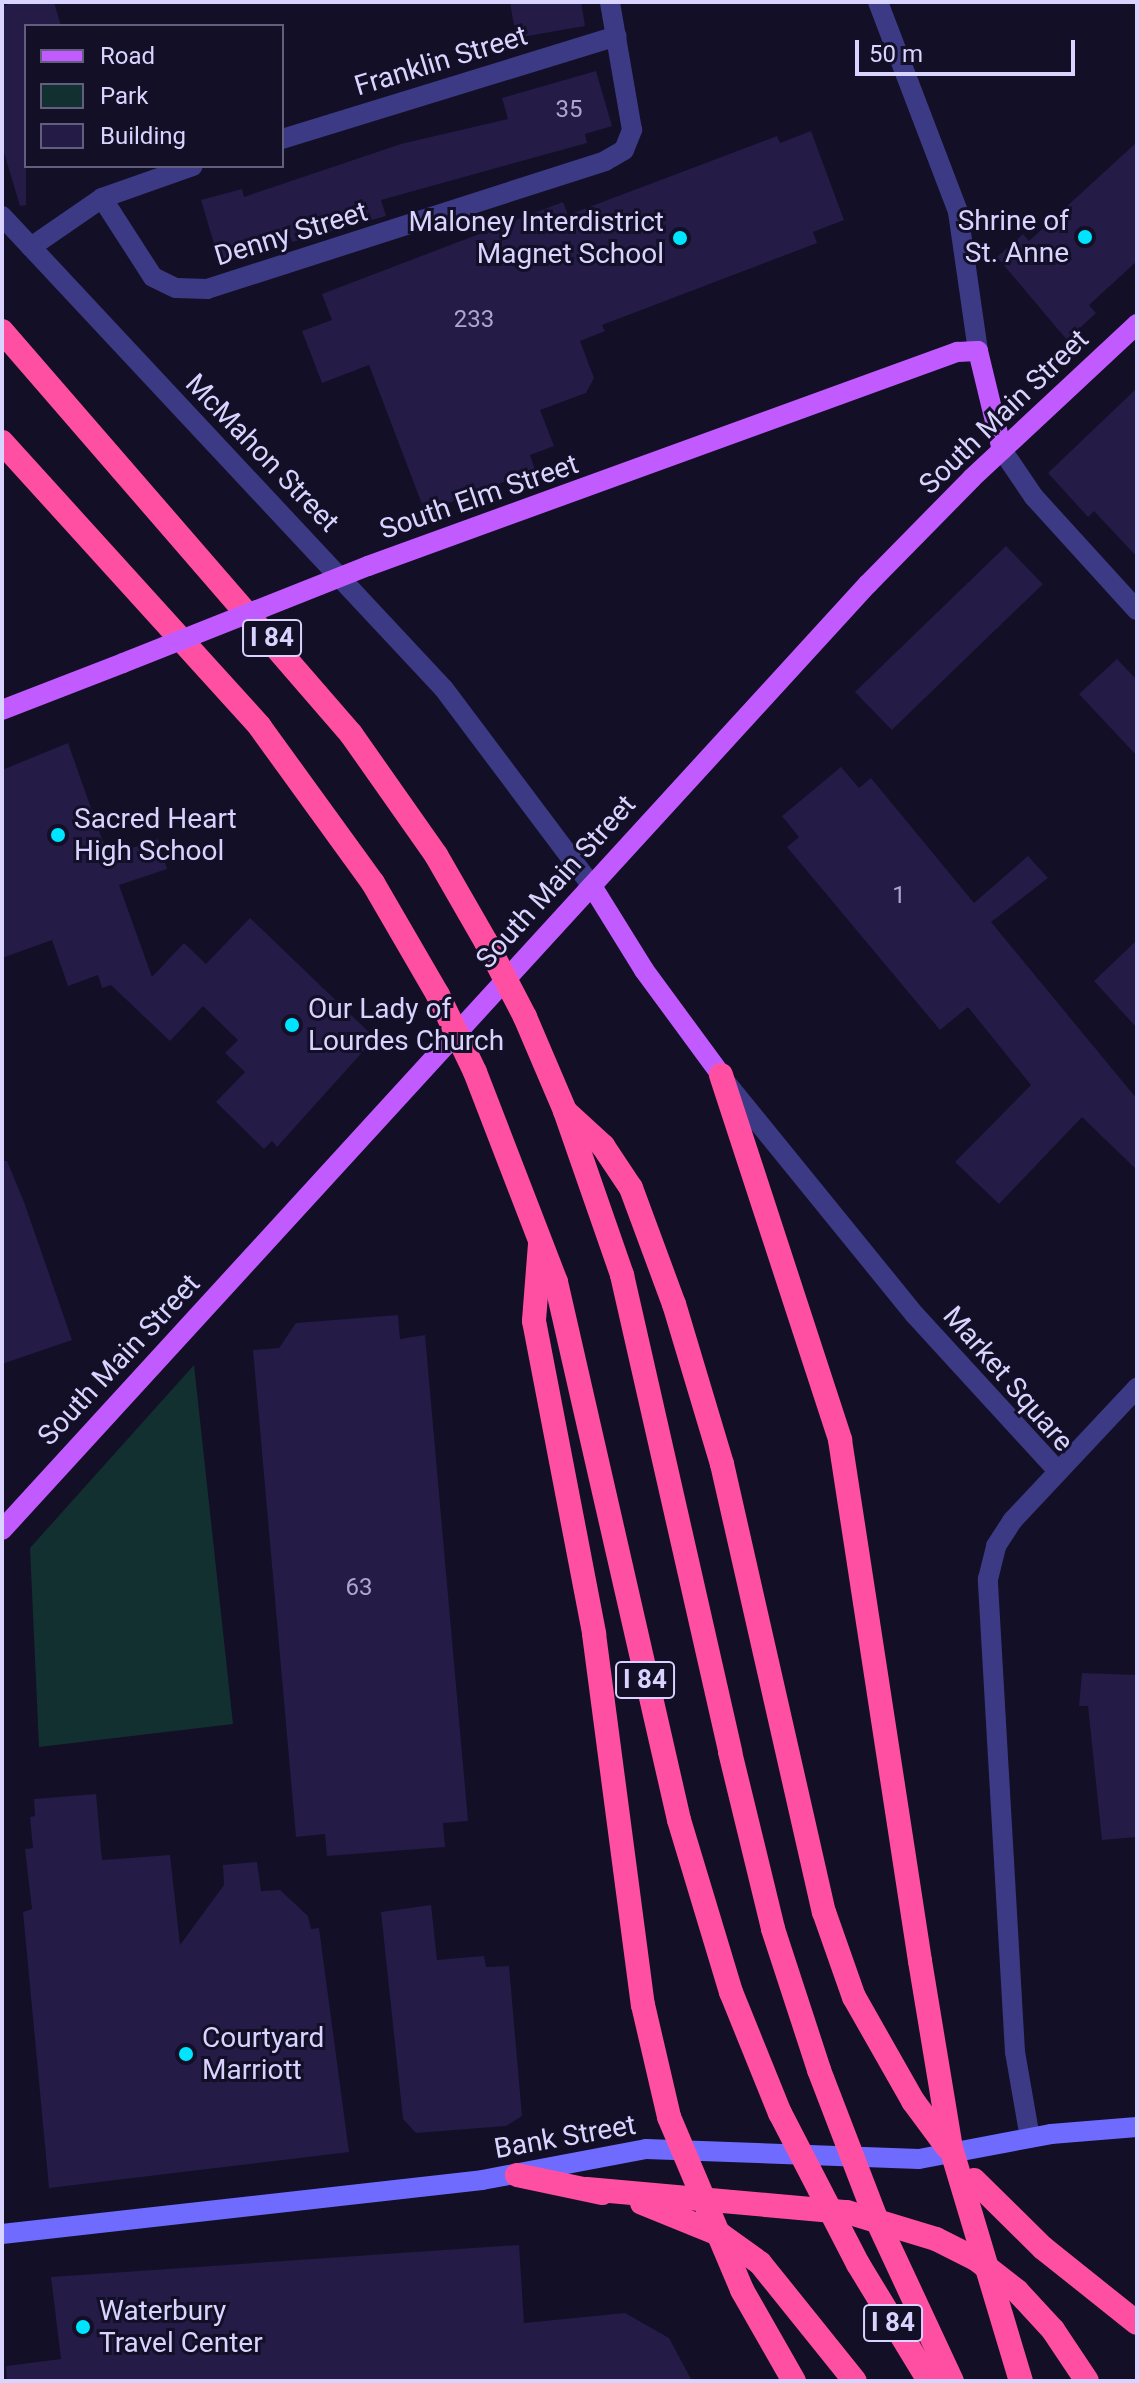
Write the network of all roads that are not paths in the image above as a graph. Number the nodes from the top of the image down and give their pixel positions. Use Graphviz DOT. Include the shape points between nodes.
graph roads {
  1 [pos="610,2"];
  2 [pos="878,2"];
  3 [pos="616,36"];
  4 [pos="284,138"];
  5 [pos="187,168"];
  6 [pos="102,198"];
  7 [pos="2,216"];
  8 [pos="31,247"];
  9 [pos="1137,324"];
  10 [pos="2,331"];
  11 [pos="978,351"];
  12 [pos="2,442"];
  13 [pos="1002,450"];
  14 [pos="1137,610"];
  15 [pos="2,710"];
  16 [pos="592,886"];
  17 [pos="721,1075"];
  18 [pos="565,1111"];
  19 [pos="542,1238"];
  20 [pos="1137,1388"];
  21 [pos="1058,1471"];
  22 [pos="2,1530"];
  23 [pos="1137,2127"];
  24 [pos="1030,2138"];
  25 [pos="517,2175"];
  26 [pos="587,2189"];
  27 [pos="2,2234"];
  28 [pos="1137,2323"];
  29 [pos="794,2381"];
  30 [pos="855,2381"];
  31 [pos="929,2381"];
  32 [pos="952,2381"];
  33 [pos="1021,2381"];
  34 [pos="1087,2381"];
  1 -- 3 [label="street"];
  2 -- 11 [label="street" via="961,221"];
  3 -- 4 [label="street, Franklin Street"];
  3 -- 6 [label="street, Denny Street" via="632,130 624,150 589,168 207,289 176,288 153,277"];
  5 -- 6 [label="street"];
  6 -- 8 [label="street"];
  7 -- 8 [label="street, McMahon Street"];
  8 -- 16 [label="street, McMahon Street" via="444,689"];
  9 -- 13 [label="main road, South Main Street"];
  10 -- 18 [label="highway, I 84, bridge" via="351,734 436,855 486,942"];
  11 -- 13 [label="main road"];
  11 -- 15 [label="main road, South Elm Street, bridge" via="936,358 368,566"];
  12 -- 19 [label="highway, I 84, bridge" via="270,739 373,883 438,995 475,1072"];
  13 -- 14 [label="street" via="1034,497"];
  13 -- 16 [label="main road, South Main Street" via="868,584"];
  16 -- 17 [label="main road, Market Square" via="644,970"];
  16 -- 22 [label="main road, South Main Street"];
  17 -- 21 [label="street, Market Square" via="871,1263"];
  17 -- 33 [label="highway, bridge" via="840,1440 951,2148"];
  18 -- 28 [label="highway, bridge" via="603,1146 631,1188 674,1304 719,1453 824,1912 854,1997 913,2101 974,2180 1043,2248"];
  18 -- 32 [label="highway, I 84, bridge" via="640,1338 770,1916 819,2070 875,2216"];
  19 -- 29 [label="highway, bridge" via="534,1321 594,1634 643,2005 669,2117 742,2290"];
  19 -- 31 [label="highway, I 84, bridge" via="579,1368 679,1820 731,1992 780,2113 858,2264"];
  20 -- 21 [label="street"];
  21 -- 24 [label="street, Market Square" via="1004,1533 991,1561 986,1602 1015,2052"];
  23 -- 24 [label="main road, Bank Street"];
  24 -- 25 [label="main road, Bank Street" via="919,2159 646,2149"];
  25 -- 26 [label="highway"];
  25 -- 27 [label="main road, Bank Street"];
  26 -- 30 [label="highway" via="682,2216 760,2263"];
  26 -- 34 [label="highway" via="847,2212 936,2239 976,2259 1017,2291 1053,2330"];
}
